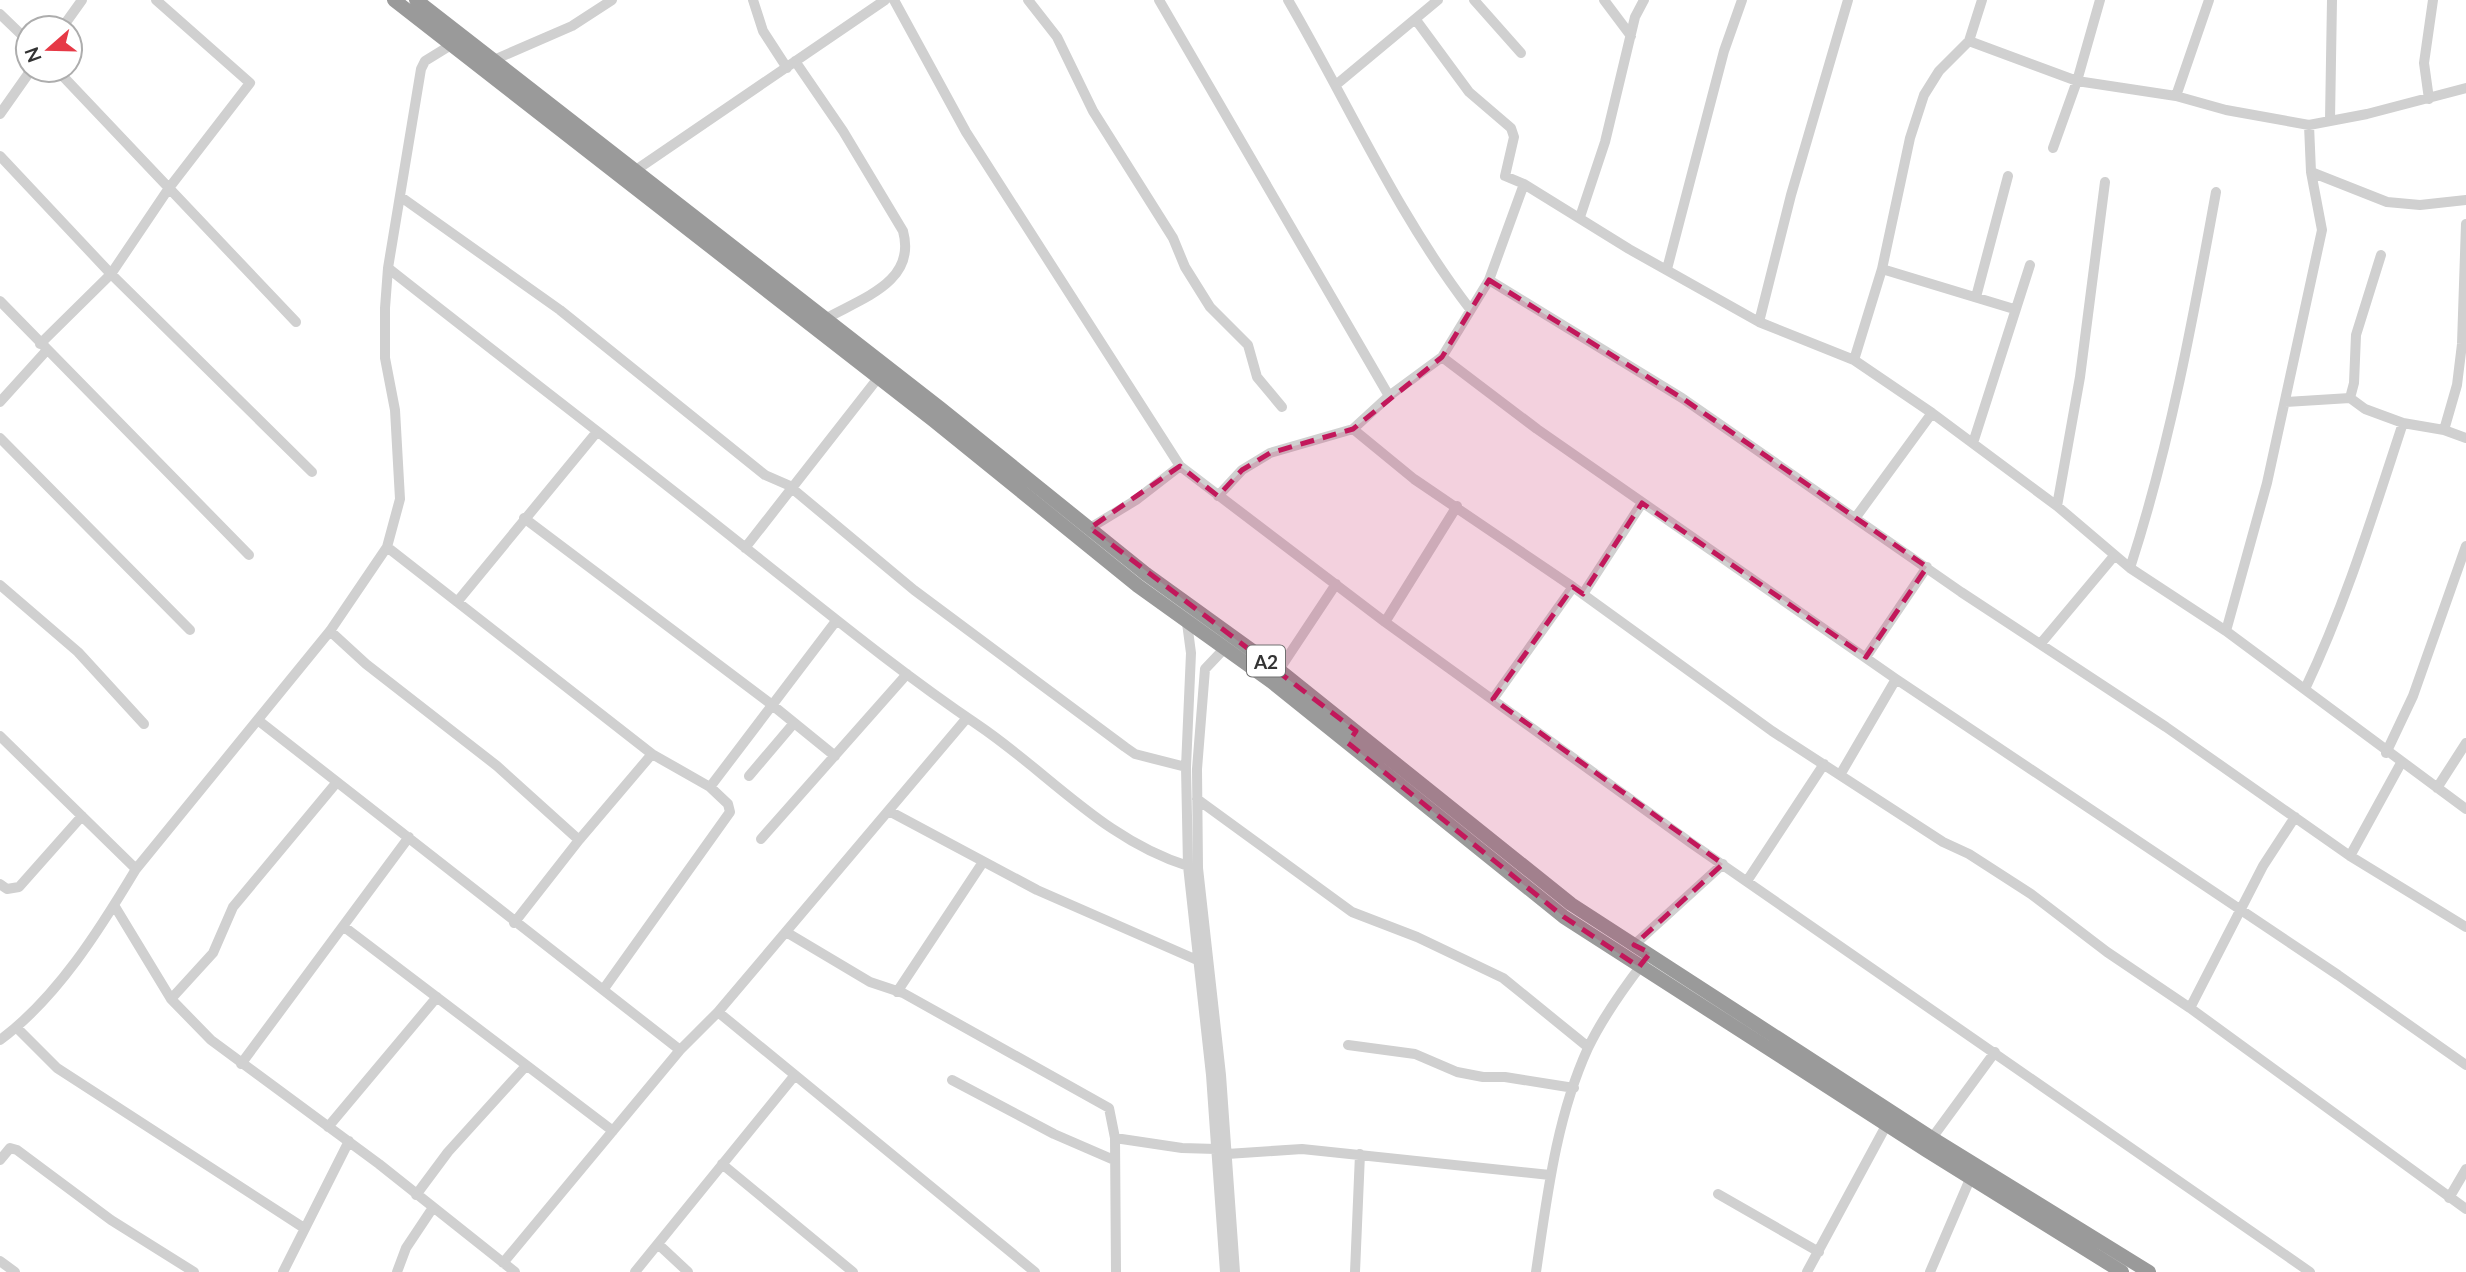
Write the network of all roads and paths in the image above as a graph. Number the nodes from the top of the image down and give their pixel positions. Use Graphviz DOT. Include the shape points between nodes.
graph roads {
  1 [pos="156,0"];
  2 [pos="394,0"];
  3 [pos="416,0"];
  4 [pos="612,0"];
  5 [pos="753,0"];
  6 [pos="885,0"];
  7 [pos="894,0"];
  8 [pos="1028,0"];
  9 [pos="1159,0"];
  10 [pos="1288,0"];
  11 [pos="1438,0"];
  12 [pos="1474,0"];
  13 [pos="1604,0"];
  14 [pos="1644,0"];
  15 [pos="1742,0"];
  16 [pos="1848,0"];
  17 [pos="1982,0"];
  18 [pos="2100,0"];
  19 [pos="2209,0"];
  20 [pos="2332,0"];
  21 [pos="2433,0"];
  22 [pos="0,14"];
  23 [pos="1416,20"];
  24 [pos="14,28"];
  25 [pos="1631,36"];
  26 [pos="1969,41"];
  27 [pos="451,45"];
  28 [pos="1521,53"];
  29 [pos="496,59"];
  30 [pos="791,64"];
  31 [pos="2077,81"];
  32 [pos="21,84"];
  33 [pos="70,84"];
  34 [pos="1337,84"];
  35 [pos="2466,88"];
  36 [pos="2176,96"];
  37 [pos="2429,99"];
  38 [pos="0,114"];
  39 [pos="2330,120"];
  40 [pos="2309,125"];
  41 [pos="2053,148"];
  42 [pos="0,156"];
  43 [pos="636,170"];
  44 [pos="2311,172"];
  45 [pos="2008,176"];
  46 [pos="2105,183"];
  47 [pos="1524,184"];
  48 [pos="169,188"];
  49 [pos="2216,192"];
  50 [pos="401,197"];
  51 [pos="2466,200"];
  52 [pos="1580,216"];
  53 [pos="2466,224"];
  54 [pos="2381,255"];
  55 [pos="2030,265"];
  56 [pos="388,268"];
  57 [pos="1667,269"];
  58 [pos="1882,269"];
  59 [pos="111,274"];
  60 [pos="1489,280"];
  61 [pos="1976,297"];
  62 [pos="0,301"];
  63 [pos="1471,309"];
  64 [pos="2014,309"];
  65 [pos="825,319"];
  66 [pos="1759,321"];
  67 [pos="296,322"];
  68 [pos="44,347"];
  69 [pos="1442,357"];
  70 [pos="1854,360"];
  71 [pos="878,378"];
  72 [pos="1389,396"];
  73 [pos="2350,398"];
  74 [pos="0,402"];
  75 [pos="2285,402"];
  76 [pos="1282,407"];
  77 [pos="1932,413"];
  78 [pos="2403,423"];
  79 [pos="1353,429"];
  80 [pos="2444,430"];
  81 [pos="596,433"];
  82 [pos="0,438"];
  83 [pos="2466,438"];
  84 [pos="1973,443"];
  85 [pos="1180,466"];
  86 [pos="312,472"];
  87 [pos="790,487"];
  88 [pos="1218,496"];
  89 [pos="1642,503"];
  90 [pos="1457,506"];
  91 [pos="2057,506"];
  92 [pos="1856,517"];
  93 [pos="524,518"];
  94 [pos="1090,528"];
  95 [pos="2466,546"];
  96 [pos="387,547"];
  97 [pos="746,548"];
  98 [pos="249,555"];
  99 [pos="2114,555"];
  100 [pos="1927,567"];
  101 [pos="2130,568"];
  102 [pos="1336,584"];
  103 [pos="0,585"];
  104 [pos="1573,587"];
  105 [pos="1583,594"];
  106 [pos="457,602"];
  107 [pos="836,621"];
  108 [pos="1385,622"];
  109 [pos="1187,623"];
  110 [pos="190,630"];
  111 [pos="330,631"];
  112 [pos="2226,631"];
  113 [pos="2042,642"];
  114 [pos="1223,650"];
  115 [pos="1867,657"];
  116 [pos="1279,670"];
  117 [pos="907,674"];
  118 [pos="1896,679"];
  119 [pos="2305,689"];
  120 [pos="1493,699"];
  121 [pos="771,704"];
  122 [pos="966,719"];
  123 [pos="259,721"];
  124 [pos="794,723"];
  125 [pos="144,724"];
  126 [pos="0,737"];
  127 [pos="1352,737"];
  128 [pos="2466,743"];
  129 [pos="2386,752"];
  130 [pos="652,754"];
  131 [pos="835,756"];
  132 [pos="2401,763"];
  133 [pos="1825,764"];
  134 [pos="1186,767"];
  135 [pos="1840,775"];
  136 [pos="749,776"];
  137 [pos="337,782"];
  138 [pos="710,787"];
  139 [pos="2437,788"];
  140 [pos="1197,799"];
  141 [pos="2466,809"];
  142 [pos="889,811"];
  143 [pos="82,816"];
  144 [pos="2295,817"];
  145 [pos="409,837"];
  146 [pos="761,839"];
  147 [pos="579,840"];
  148 [pos="2350,856"];
  149 [pos="983,862"];
  150 [pos="1723,864"];
  151 [pos="1188,866"];
  152 [pos="136,869"];
  153 [pos="1747,881"];
  154 [pos="0,884"];
  155 [pos="114,905"];
  156 [pos="2239,911"];
  157 [pos="514,923"];
  158 [pos="343,926"];
  159 [pos="2466,927"];
  160 [pos="786,932"];
  161 [pos="1634,945"];
  162 [pos="1650,953"];
  163 [pos="1197,960"];
  164 [pos="1639,967"];
  165 [pos="603,990"];
  166 [pos="897,992"];
  167 [pos="437,998"];
  168 [pos="170,999"];
  169 [pos="2190,1008"];
  170 [pos="718,1012"];
  171 [pos="17,1028"];
  172 [pos="0,1040"];
  173 [pos="1348,1045"];
  174 [pos="1588,1048"];
  175 [pos="680,1050"];
  176 [pos="1995,1052"];
  177 [pos="241,1064"];
  178 [pos="2466,1065"];
  179 [pos="525,1066"];
  180 [pos="795,1075"];
  181 [pos="952,1080"];
  182 [pos="1574,1088"];
  183 [pos="1886,1124"];
  184 [pos="328,1126"];
  185 [pos="613,1131"];
  186 [pos="1115,1138"];
  187 [pos="1932,1138"];
  188 [pos="349,1141"];
  189 [pos="1216,1149"];
  190 [pos="1227,1154"];
  191 [pos="1360,1154"];
  192 [pos="0,1160"];
  193 [pos="1114,1160"];
  194 [pos="722,1164"];
  195 [pos="2466,1169"];
  196 [pos="1550,1175"];
  197 [pos="1970,1179"];
  198 [pos="1718,1194"];
  199 [pos="416,1195"];
  200 [pos="2449,1198"];
  201 [pos="432,1209"];
  202 [pos="2466,1209"];
  203 [pos="304,1228"];
  204 [pos="658,1244"];
  205 [pos="1819,1252"];
  206 [pos="0,1261"];
  207 [pos="503,1263"];
  208 [pos="15,1272"];
  209 [pos="194,1272"];
  210 [pos="284,1272"];
  211 [pos="397,1272"];
  212 [pos="514,1272"];
  213 [pos="635,1272"];
  214 [pos="688,1272"];
  215 [pos="853,1272"];
  216 [pos="1035,1272"];
  217 [pos="1116,1272"];
  218 [pos="1225,1272"];
  219 [pos="1235,1272"];
  220 [pos="1355,1272"];
  221 [pos="1536,1272"];
  222 [pos="1807,1272"];
  223 [pos="1930,1272"];
  224 [pos="2122,1272"];
  225 [pos="2149,1272"];
  226 [pos="2310,1272"];
  1 -- 48 [label="street" via="250,83"];
  2 -- 27 [label="highway, A2"];
  3 -- 29 [label="highway, A2"];
  4 -- 29 [label="street" via="572,26"];
  5 -- 30 [label="street" via="764,31"];
  6 -- 30 [label="street"];
  7 -- 85 [label="street" via="966,132"];
  8 -- 76 [label="street" via="1057,37 1093,111 1173,238 1185,267 1210,307 1248,345 1257,377"];
  9 -- 72 [label="street"];
  10 -- 34 [label="street"];
  11 -- 23 [label="street"];
  12 -- 28 [label="street"];
  13 -- 25 [label="street"];
  14 -- 25 [label="street"];
  15 -- 57 [label="street" via="1724,51"];
  16 -- 66 [label="street"];
  17 -- 26 [label="street"];
  18 -- 31 [label="street"];
  19 -- 36 [label="street"];
  20 -- 39 [label="street"];
  21 -- 37 [label="street" via="2424,63"];
  22 -- 24 [label="street"];
  23 -- 34 [label="street"];
  23 -- 47 [label="street" via="1469,92 1511,128 1514,137 1505,176"];
  25 -- 52 [label="street" via="1605,142"];
  26 -- 31 [label="street"];
  26 -- 58 [label="street" via="1939,71 1924,95 1910,138"];
  27 -- 50 [label="street" via="425,61 421,69"];
  27 -- 71 [label="highway, A2"];
  29 -- 43 [label="highway, A2"];
  30 -- 43 [label="street"];
  30 -- 65 [label="street" via="843,131 906,243 905,259 894,279"];
  31 -- 36 [label="street"];
  31 -- 41 [label="street"];
  32 -- 38 [label="street"];
  33 -- 48 [label="street"];
  34 -- 63 [label="street" via="1400,206"];
  35 -- 37 [label="street"];
  36 -- 40 [label="street"];
  37 -- 39 [label="street"];
  39 -- 40 [label="street"];
  40 -- 44 [label="street"];
  42 -- 59 [label="street"];
  43 -- 65 [label="highway, A2"];
  44 -- 51 [label="street" via="2387,202 2420,205"];
  44 -- 75 [label="street" via="2322,230"];
  45 -- 61 [label="street"];
  46 -- 91 [label="street" via="2080,377"];
  47 -- 52 [label="street"];
  47 -- 60 [label="street"];
  48 -- 59 [label="street"];
  48 -- 67 [label="street"];
  49 -- 101 [label="street" via="2180,382 2152,500"];
  50 -- 56 [label="street"];
  50 -- 87 [label="street" via="499,263 765,475"];
  52 -- 57 [label="street"];
  53 -- 80 [label="street" via="2462,344 2457,385"];
  54 -- 73 [label="street" via="2356,335"];
  55 -- 64 [label="street"];
  56 -- 81 [label="street"];
  56 -- 96 [label="street" via="385,358 395,410 400,499"];
  57 -- 66 [label="street"];
  58 -- 61 [label="street"];
  58 -- 70 [label="street"];
  59 -- 68 [label="street"];
  59 -- 86 [label="street"];
  60 -- 63 [label="street"];
  60 -- 92 [label="street" via="1682,398"];
  61 -- 64 [label="street"];
  62 -- 68 [label="street"];
  63 -- 69 [label="street"];
  64 -- 84 [label="street"];
  65 -- 94 [label="highway, A2"];
  66 -- 70 [label="street"];
  68 -- 74 [label="street"];
  68 -- 98 [label="street"];
  69 -- 72 [label="street"];
  69 -- 89 [label="street"];
  70 -- 77 [label="street"];
  71 -- 87 [label="street"];
  71 -- 109 [label="highway, A2"];
  72 -- 79 [label="street"];
  73 -- 75 [label="street"];
  73 -- 78 [label="street" via="2365,409"];
  75 -- 112 [label="street"];
  77 -- 84 [label="street"];
  77 -- 92 [label="street"];
  78 -- 80 [label="street"];
  78 -- 119 [label="street" via="2334,628"];
  79 -- 88 [label="street" via="1270,453 1242,470"];
  79 -- 90 [label="street" via="1414,479"];
  80 -- 83 [label="street"];
  81 -- 93 [label="street"];
  81 -- 97 [label="street"];
  82 -- 110 [label="street"];
  84 -- 91 [label="street"];
  85 -- 88 [label="street"];
  85 -- 94 [label="street"];
  87 -- 97 [label="street"];
  87 -- 134 [label="street" via="914,590 1125,747 1135,754"];
  88 -- 102 [label="street"];
  89 -- 105 [label="street"];
  89 -- 115 [label="street"];
  90 -- 104 [label="street"];
  90 -- 108 [label="street"];
  91 -- 99 [label="street"];
  92 -- 100 [label="street"];
  93 -- 106 [label="street"];
  93 -- 121 [label="street"];
  94 -- 116 [label="highway, A2" via="1197,613"];
  95 -- 129 [label="street" via="2413,696"];
  96 -- 106 [label="street"];
  96 -- 111 [label="street"];
  97 -- 107 [label="street"];
  99 -- 101 [label="street"];
  99 -- 113 [label="street"];
  100 -- 113 [label="street"];
  100 -- 115 [label="street"];
  101 -- 112 [label="street"];
  102 -- 108 [label="street"];
  102 -- 116 [label="street"];
  103 -- 125 [label="street" via="78,652"];
  104 -- 105 [label="street"];
  104 -- 120 [label="street"];
  105 -- 133 [label="street"];
  106 -- 130 [label="street"];
  107 -- 117 [label="street"];
  107 -- 121 [label="street"];
  108 -- 120 [label="street"];
  109 -- 114 [label="highway, A2"];
  109 -- 134 [label="street" via="1191,653"];
  111 -- 123 [label="street"];
  111 -- 147 [label="street" via="497,766"];
  112 -- 119 [label="street"];
  113 -- 144 [label="street"];
  114 -- 127 [label="highway, A2"];
  114 -- 140 [label="street" via="1205,669"];
  115 -- 118 [label="street"];
  116 -- 127 [label="highway, A2"];
  117 -- 122 [label="street"];
  117 -- 131 [label="street"];
  118 -- 135 [label="street"];
  118 -- 156 [label="street"];
  119 -- 129 [label="street"];
  120 -- 150 [label="street"];
  121 -- 124 [label="street"];
  121 -- 138 [label="street"];
  122 -- 142 [label="street"];
  122 -- 151 [label="street" via="1115,831"];
  123 -- 137 [label="street"];
  123 -- 152 [label="street"];
  124 -- 131 [label="street"];
  124 -- 136 [label="street"];
  126 -- 143 [label="street"];
  127 -- 161 [label="highway, A2" via="1571,904"];
  127 -- 164 [label="highway, A2" via="1564,917"];
  128 -- 139 [label="street"];
  129 -- 132 [label="street"];
  130 -- 138 [label="street"];
  130 -- 147 [label="street"];
  131 -- 146 [label="street"];
  132 -- 139 [label="street"];
  132 -- 148 [label="street"];
  133 -- 135 [label="street"];
  133 -- 153 [label="street"];
  134 -- 151 [label="street"];
  135 -- 169 [label="street" via="2031,894"];
  137 -- 145 [label="street"];
  137 -- 168 [label="street" via="228,915 213,953"];
  138 -- 165 [label="street" via="730,812"];
  139 -- 141 [label="street"];
  140 -- 174 [label="street" via="1352,912 1503,978"];
  140 -- 190 [label="street" via="1198,868"];
  142 -- 149 [label="street"];
  142 -- 160 [label="street"];
  143 -- 152 [label="street"];
  143 -- 154 [label="street" via="19,887 7,889"];
  144 -- 148 [label="street"];
  144 -- 156 [label="street"];
  145 -- 157 [label="street"];
  145 -- 158 [label="street"];
  147 -- 157 [label="street"];
  148 -- 159 [label="street"];
  149 -- 163 [label="street"];
  149 -- 166 [label="street"];
  150 -- 153 [label="street"];
  150 -- 161 [label="street"];
  151 -- 163 [label="street"];
  152 -- 155 [label="street"];
  153 -- 176 [label="street"];
  155 -- 168 [label="street"];
  155 -- 171 [label="street" via="56,985"];
  156 -- 169 [label="street"];
  156 -- 178 [label="street"];
  157 -- 165 [label="street"];
  158 -- 167 [label="street"];
  158 -- 177 [label="street"];
  160 -- 166 [label="street" via="870,982"];
  160 -- 170 [label="street"];
  161 -- 162 [label="highway, A2"];
  162 -- 164 [label="street"];
  162 -- 187 [label="highway, A2"];
  163 -- 189 [label="street"];
  164 -- 174 [label="street"];
  164 -- 183 [label="highway, A2"];
  165 -- 175 [label="street"];
  166 -- 186 [label="street" via="1109,1108"];
  167 -- 179 [label="street"];
  167 -- 184 [label="street"];
  168 -- 177 [label="street"];
  169 -- 200 [label="street"];
  170 -- 175 [label="street"];
  170 -- 180 [label="street"];
  171 -- 172 [label="street"];
  171 -- 203 [label="street" via="57,1068"];
  173 -- 182 [label="street" via="1415,1054 1457,1072 1483,1077"];
  174 -- 182 [label="street"];
  175 -- 185 [label="street"];
  176 -- 187 [label="street"];
  176 -- 226 [label="street"];
  177 -- 184 [label="street"];
  179 -- 185 [label="street"];
  179 -- 199 [label="street"];
  180 -- 194 [label="street"];
  180 -- 216 [label="street"];
  181 -- 193 [label="street"];
  182 -- 196 [label="street"];
  183 -- 197 [label="highway, A2"];
  183 -- 205 [label="street"];
  184 -- 188 [label="street"];
  185 -- 207 [label="street"];
  186 -- 189 [label="street"];
  186 -- 193 [label="street"];
  187 -- 225 [label="highway, A2"];
  188 -- 199 [label="street"];
  188 -- 203 [label="street"];
  189 -- 218 [label="street"];
  190 -- 191 [label="street" via="1302,1149"];
  190 -- 219 [label="street"];
  191 -- 196 [label="street"];
  191 -- 220 [label="street"];
  192 -- 209 [label="street" via="10,1148 17,1150 111,1220"];
  193 -- 217 [label="street"];
  194 -- 204 [label="street"];
  194 -- 215 [label="street"];
  195 -- 200 [label="street"];
  196 -- 221 [label="street"];
  197 -- 223 [label="street"];
  197 -- 224 [label="highway, A2"];
  198 -- 205 [label="street"];
  199 -- 201 [label="street"];
  200 -- 202 [label="street"];
  201 -- 207 [label="street"];
  201 -- 211 [label="street" via="406,1248"];
  203 -- 210 [label="street"];
  204 -- 213 [label="street"];
  204 -- 214 [label="street"];
  205 -- 222 [label="street"];
  206 -- 208 [label="street"];
  207 -- 212 [label="street"];
}
